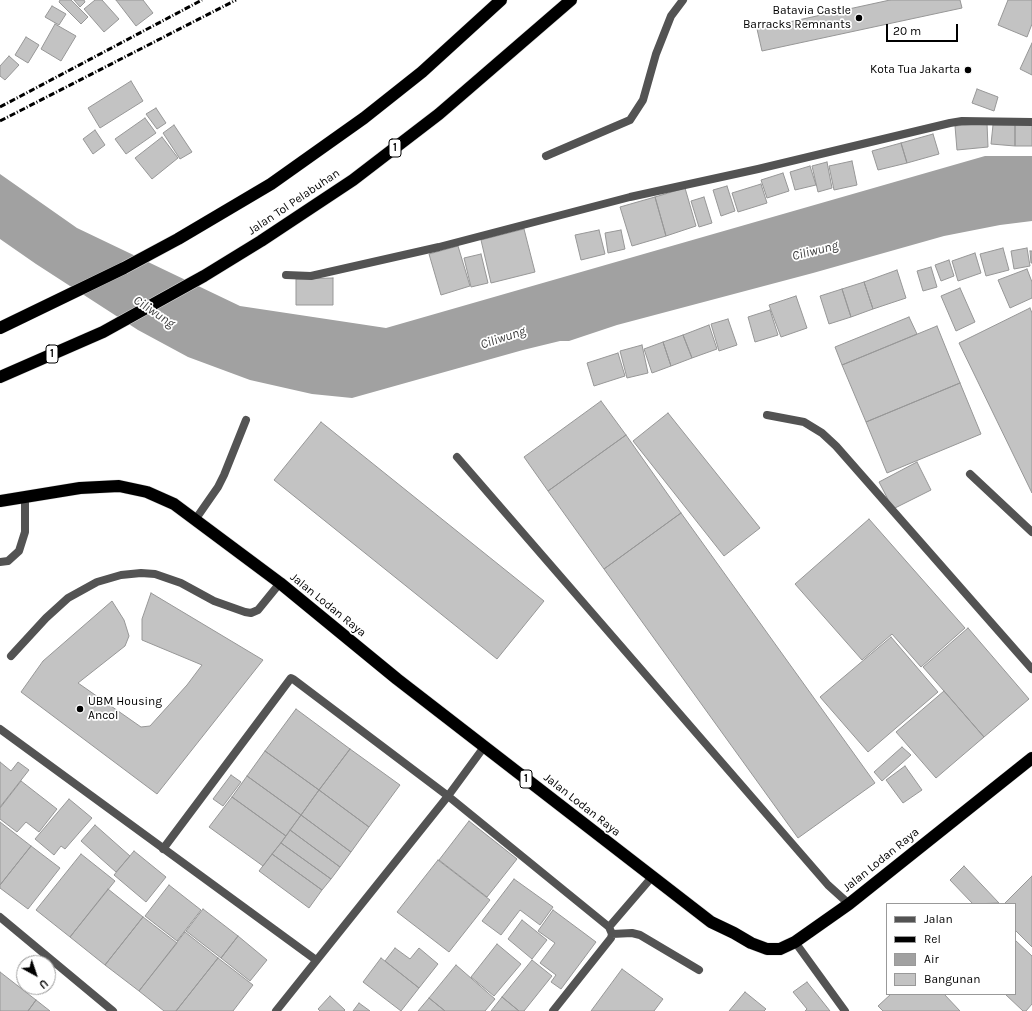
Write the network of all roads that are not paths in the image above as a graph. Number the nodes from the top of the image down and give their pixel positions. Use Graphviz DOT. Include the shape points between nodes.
graph roads {
  1 [pos="501,0"];
  2 [pos="571,0"];
  3 [pos="683,0"];
  4 [pos="1032,122"];
  5 [pos="546,156"];
  6 [pos="286,275"];
  7 [pos="0,328"];
  8 [pos="0,377"];
  9 [pos="767,415"];
  10 [pos="246,420"];
  11 [pos="457,457"];
  12 [pos="970,474"];
  13 [pos="25,497"];
  14 [pos="0,501"];
  15 [pos="196,520"];
  16 [pos="1032,532"];
  17 [pos="0,562"];
  18 [pos="280,583"];
  19 [pos="11,656"];
  20 [pos="1032,669"];
  21 [pos="0,729"];
  22 [pos="484,747"];
  23 [pos="1032,758"];
  24 [pos="448,796"];
  25 [pos="163,849"];
  26 [pos="652,876"];
  27 [pos="848,904"];
  28 [pos="0,917"];
  29 [pos="611,931"];
  30 [pos="795,942"];
  31 [pos="316,960"];
  32 [pos="699,970"];
  33 [pos="113,1011"];
  34 [pos="276,1011"];
  35 [pos="553,1011"];
  36 [pos="845,1011"];
  1 -- 7 [label="highway" via="422,72 364,118 271,184 124,268"];
  2 -- 8 [label="highway, Jalan Tol Pelabuhan / 1" via="439,114 352,180 261,242 103,332"];
  3 -- 5 [label="street" via="670,16 643,100 630,120"];
  4 -- 6 [label="street" via="950,123 630,197 439,247 319,275"];
  9 -- 20 [label="street" via="804,422 836,446"];
  10 -- 15 [label="street" via="224,475"];
  11 -- 27 [label="street" via="828,885"];
  12 -- 16 [label="street"];
  13 -- 14 [label="highway, Jalan Lodan Raya / 1"];
  13 -- 15 [label="highway, Jalan Lodan Raya / 1" via="80,488 120,486 147,492 174,504"];
  13 -- 17 [label="street" via="25,532 19,551 8,561"];
  15 -- 18 [label="highway, Jalan Lodan Raya / 1"];
  18 -- 19 [label="street" via="258,610 251,613 214,601 181,583 155,574 121,575 97,582 68,598"];
  18 -- 22 [label="highway, Jalan Lodan Raya / 1"];
  21 -- 25 [label="street"];
  22 -- 24 [label="street"];
  22 -- 26 [label="highway, Jalan Lodan Raya / 1"];
  23 -- 27 [label="highway, Jalan Lodan Raya / 1"];
  24 -- 25 [label="street" via="291,678"];
  24 -- 29 [label="street"];
  24 -- 31 [label="street"];
  25 -- 31 [label="street"];
  26 -- 29 [label="street"];
  26 -- 30 [label="highway, Jalan Lodan Raya / 1" via="711,922 751,943 767,949 780,949"];
  27 -- 30 [label="highway, Jalan Lodan Raya / 1"];
  28 -- 33 [label="street"];
  29 -- 32 [label="street" via="640,935"];
  29 -- 35 [label="street" via="611,938"];
  30 -- 36 [label="street"];
  31 -- 34 [label="street"];
}
